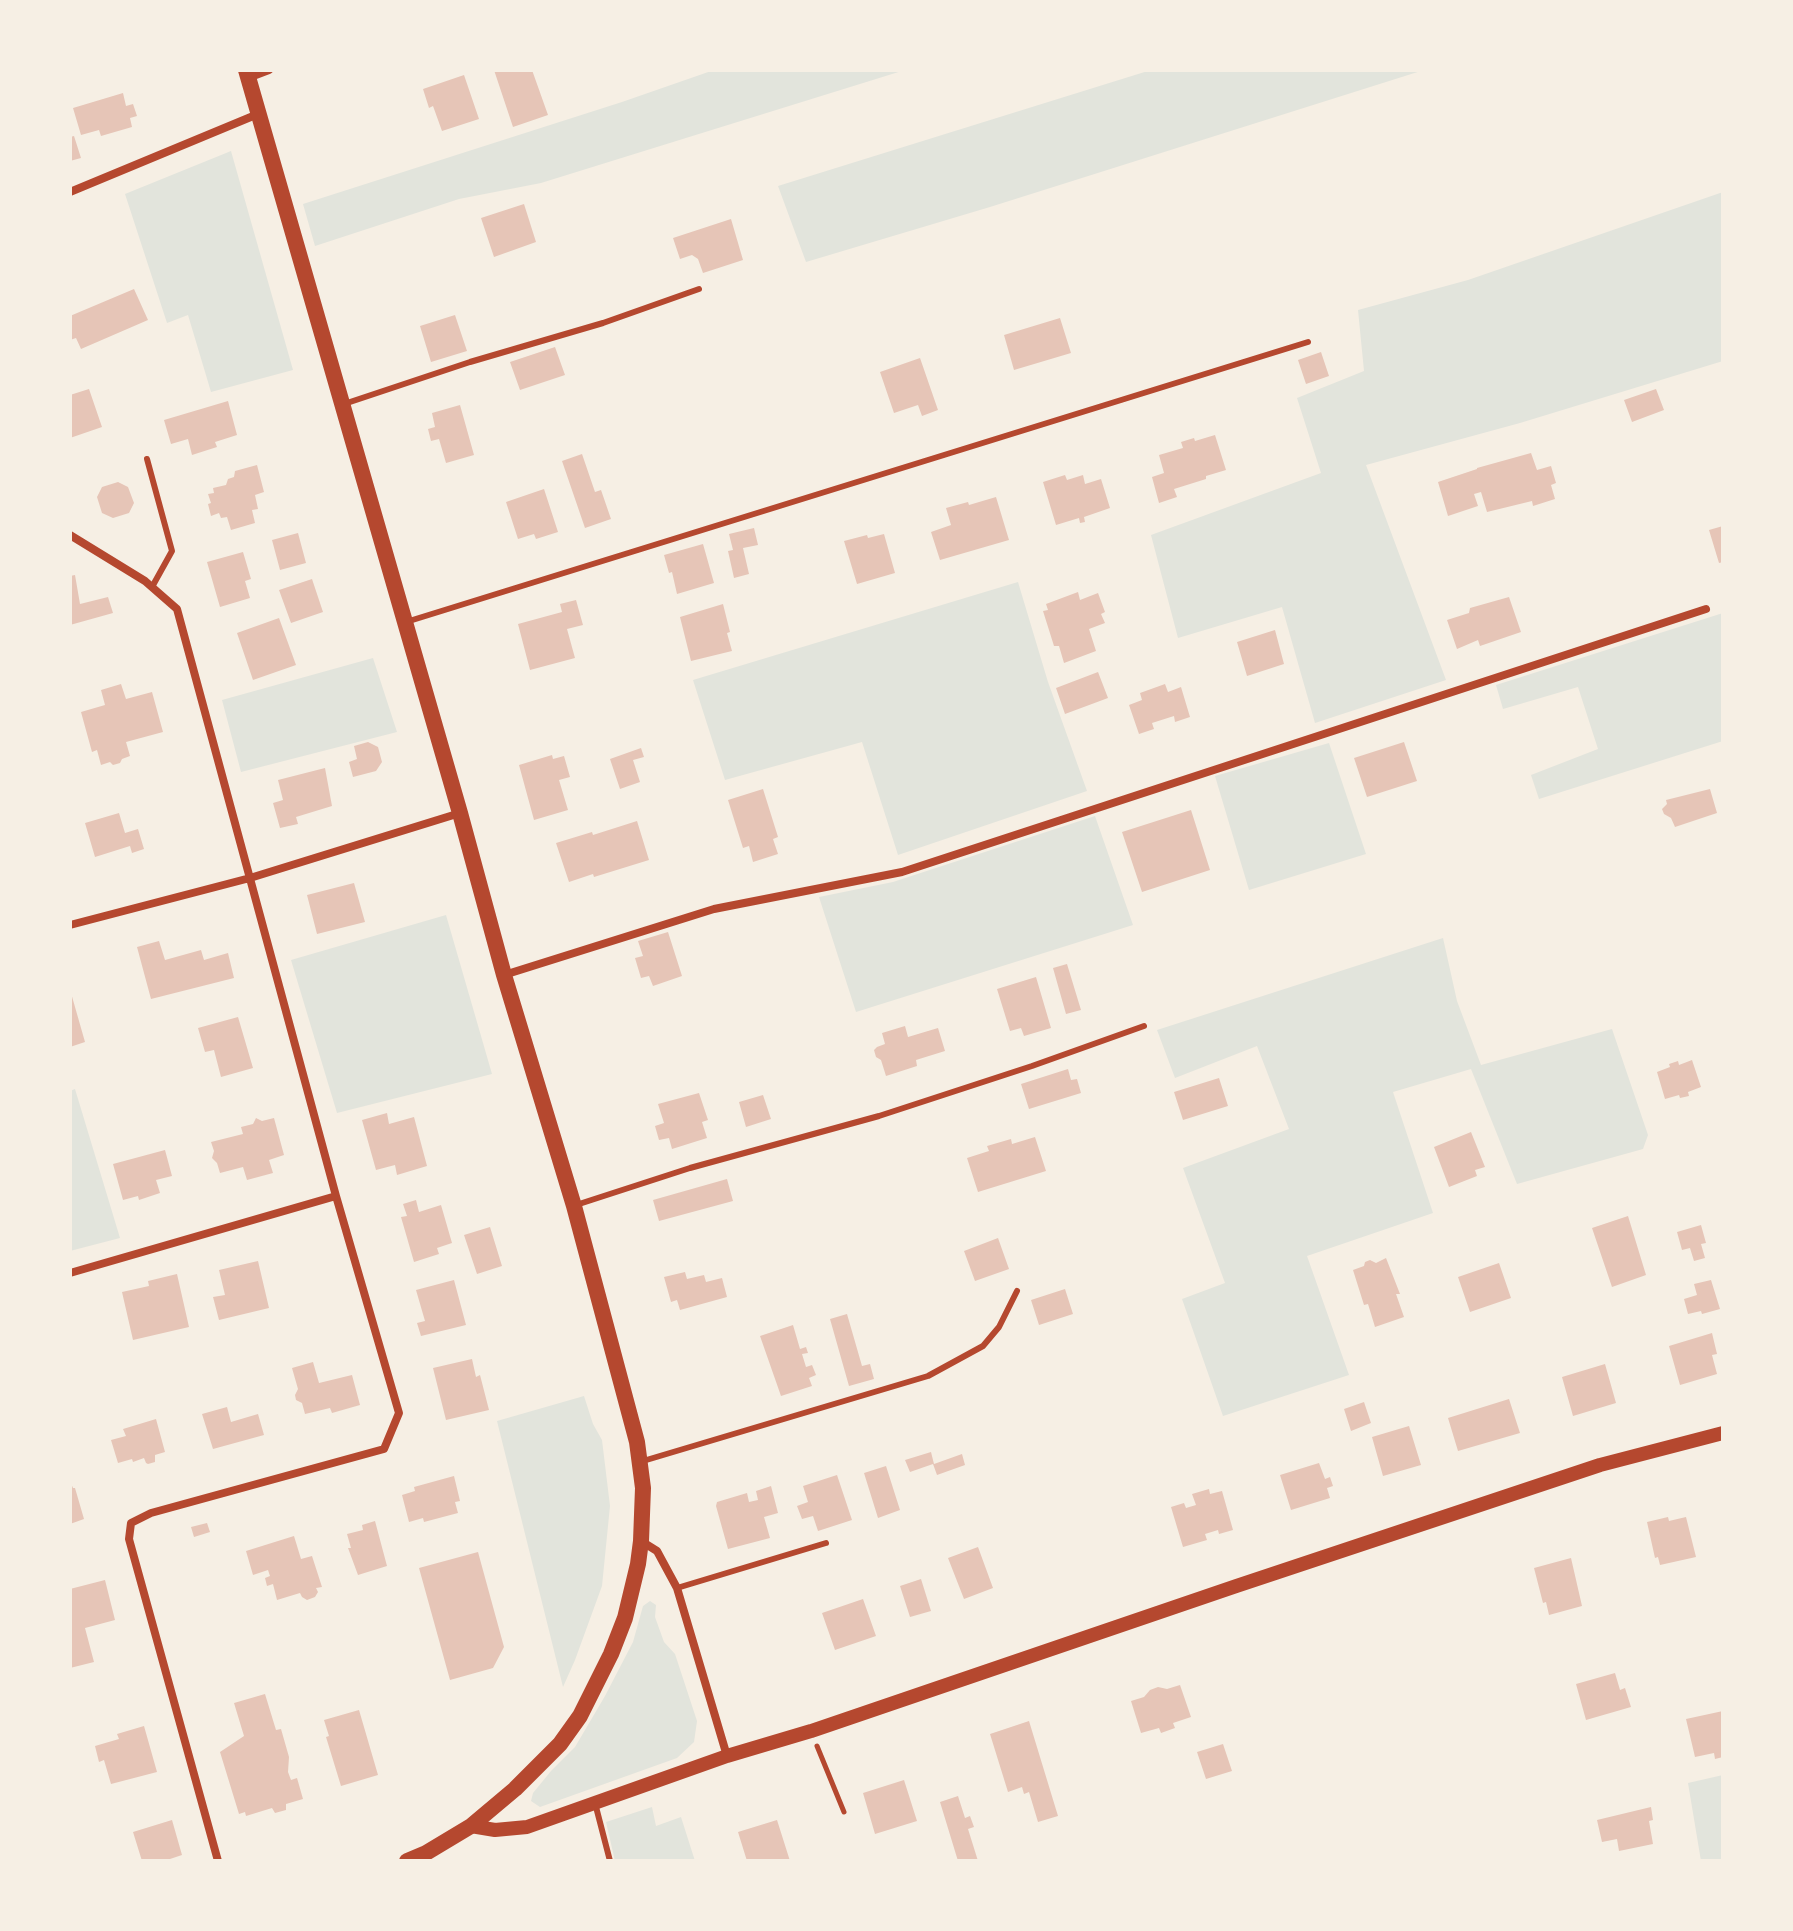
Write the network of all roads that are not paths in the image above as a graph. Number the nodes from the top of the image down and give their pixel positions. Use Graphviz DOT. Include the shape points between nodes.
graph roads {
  1 [pos="269,70"];
  2 [pos="247,74"];
  3 [pos="258,113"];
  4 [pos="70,192"];
  5 [pos="699,289"];
  6 [pos="1308,342"];
  7 [pos="343,404"];
  8 [pos="147,459"];
  9 [pos="70,535"];
  10 [pos="152,587"];
  11 [pos="1706,609"];
  12 [pos="406,622"];
  13 [pos="460,813"];
  14 [pos="250,878"];
  15 [pos="70,925"];
  16 [pos="504,975"];
  17 [pos="1144,1026"];
  18 [pos="336,1196"];
  19 [pos="574,1206"];
  20 [pos="70,1273"];
  21 [pos="1017,1291"];
  22 [pos="1723,1433"];
  23 [pos="639,1462"];
  24 [pos="641,1541"];
  25 [pos="826,1543"];
  26 [pos="677,1588"];
  27 [pos="727,1756"];
  28 [pos="595,1803"];
  29 [pos="471,1826"];
  30 [pos="218,1861"];
  31 [pos="407,1861"];
  32 [pos="610,1861"];
  1 -- 2 [label="street"];
  2 -- 3 [label="main road"];
  3 -- 4 [label="street"];
  3 -- 7 [label="main road"];
  5 -- 7 [label="lane"];
  6 -- 12 [label="lane"];
  7 -- 12 [label="main road"];
  8 -- 10 [label="lane" via="172,551"];
  9 -- 10 [label="street"];
  10 -- 14 [label="street" via="177,609"];
  11 -- 16 [label="street" via="902,872 714,909"];
  12 -- 13 [label="main road"];
  13 -- 14 [label="street"];
  13 -- 16 [label="main road"];
  14 -- 15 [label="street"];
  14 -- 18 [label="street"];
  16 -- 19 [label="main road"];
  17 -- 19 [label="lane" via="893,1112"];
  18 -- 20 [label="street"];
  18 -- 30 [label="street" via="399,1413 384,1449 131,1523 129,1539"];
  19 -- 23 [label="main road"];
  21 -- 23 [label="lane" via="983,1346 928,1376"];
  22 -- 27 [label="street" via="1600,1465"];
  23 -- 24 [label="main road"];
  24 -- 26 [label="street" via="657,1551"];
  24 -- 29 [label="main road" via="625,1618 580,1716 538,1768"];
  25 -- 26 [label="lane"];
  26 -- 27 [label="street"];
  27 -- 28 [label="street"];
  28 -- 29 [label="street" via="527,1827"];
  28 -- 32 [label="lane"];
  29 -- 31 [label="main road"];
}
